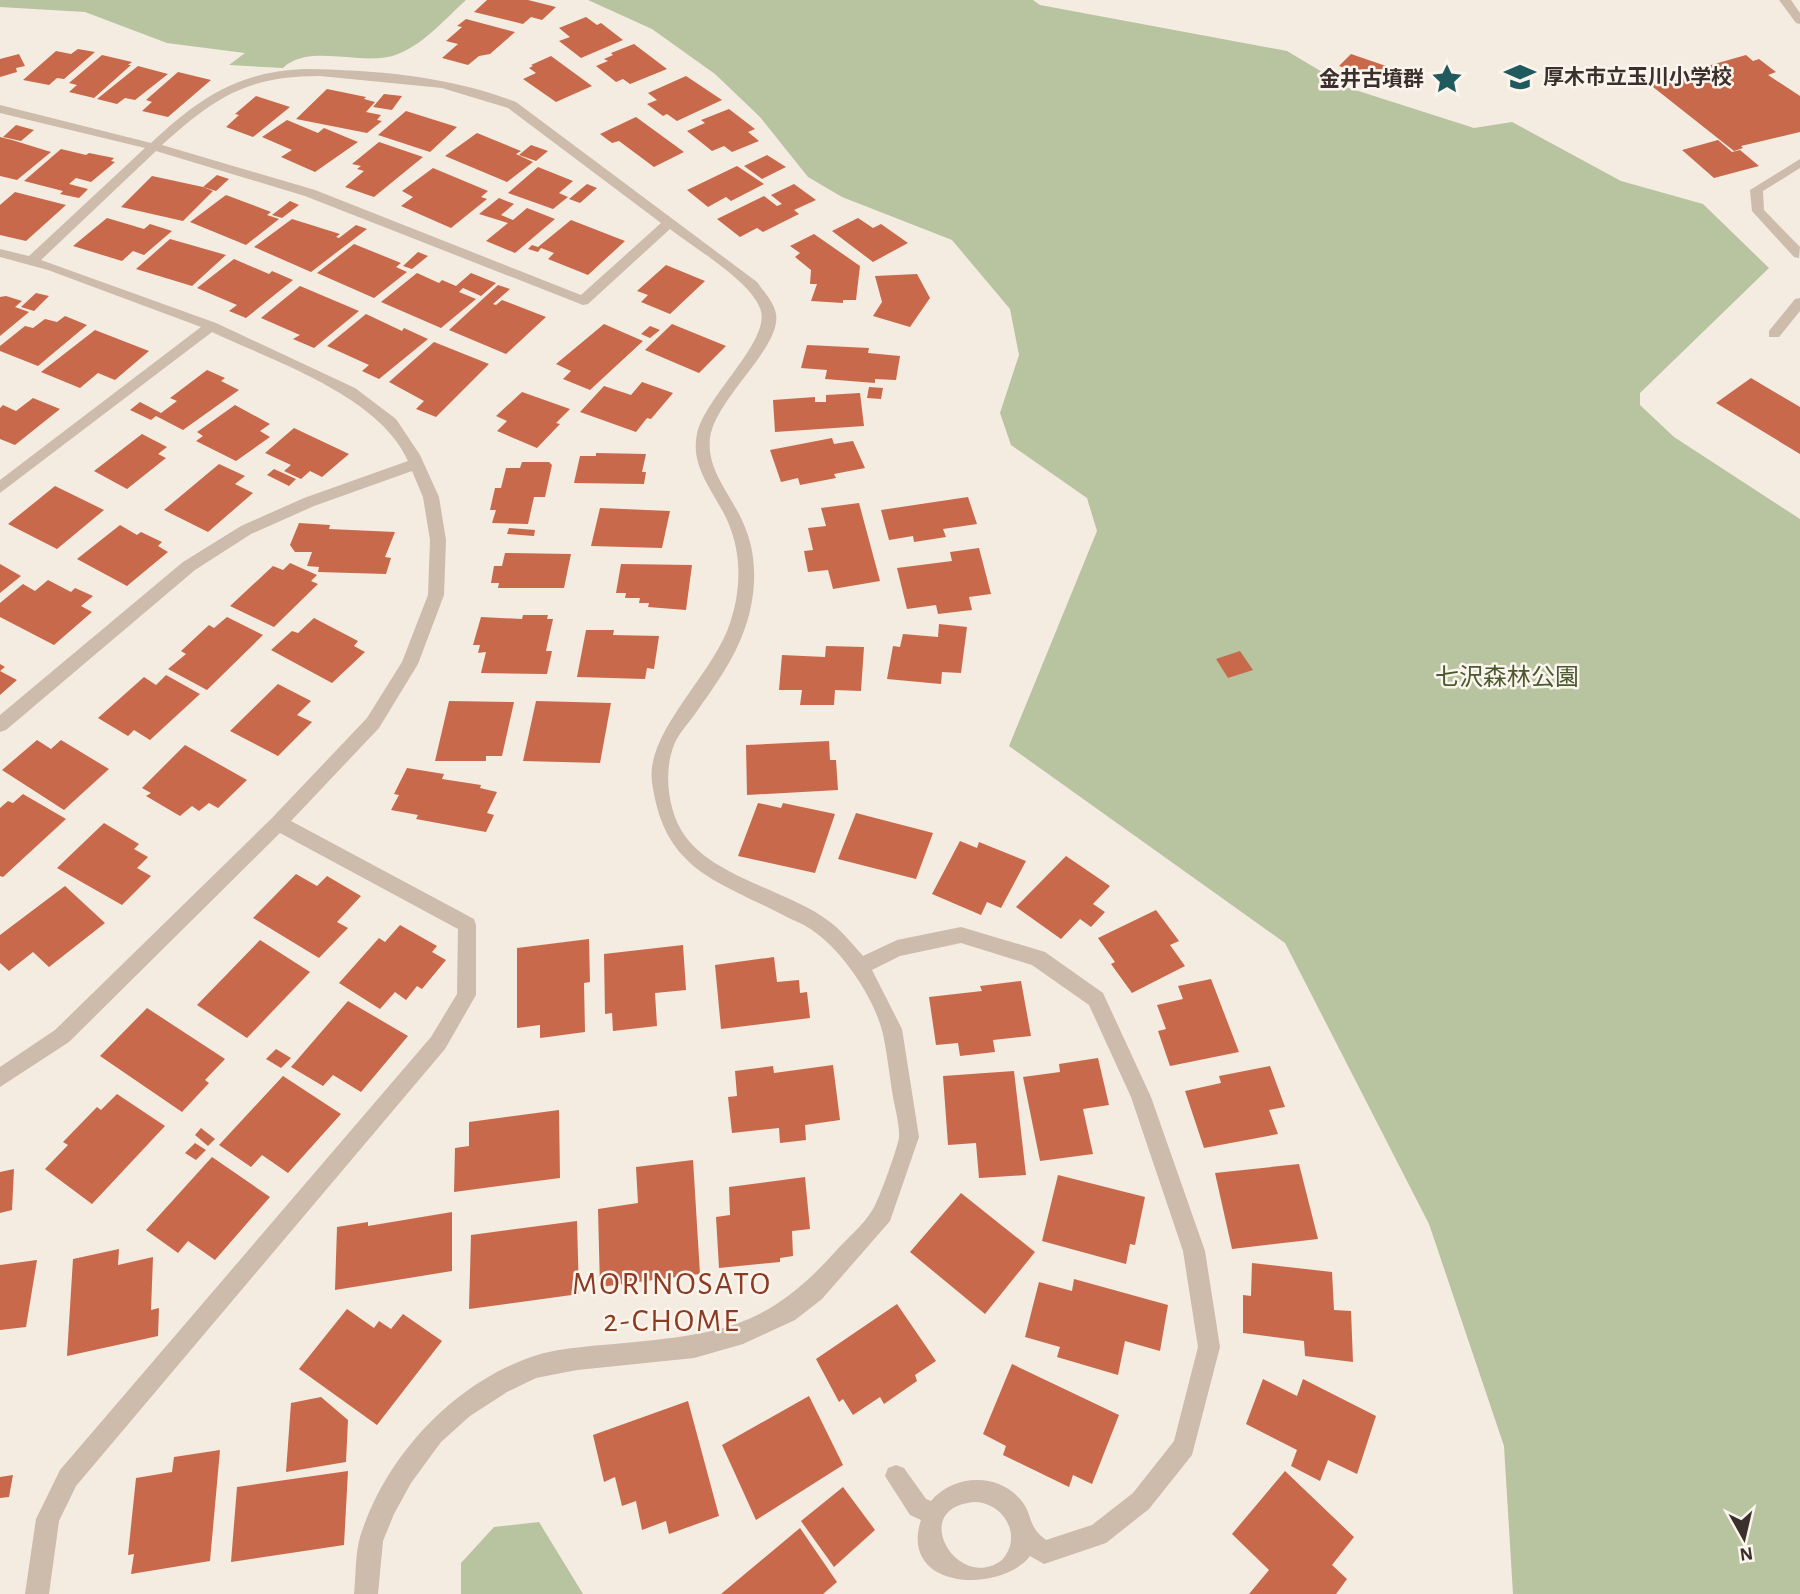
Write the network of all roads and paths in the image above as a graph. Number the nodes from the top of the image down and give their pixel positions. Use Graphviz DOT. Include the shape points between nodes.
graph roads {
  1 [pos="1785,0"];
  2 [pos="1800,21"];
  3 [pos="0,109"];
  4 [pos="154,147"];
  5 [pos="1800,163"];
  6 [pos="670,222"];
  7 [pos="0,253"];
  8 [pos="1799,255"];
  9 [pos="32,261"];
  10 [pos="1800,302"];
  11 [pos="211,326"];
  12 [pos="1774,334"];
  13 [pos="416,464"];
  14 [pos="6,476"];
  15 [pos="0,488"];
  16 [pos="0,725"];
  17 [pos="278,823"];
  18 [pos="861,966"];
  19 [pos="0,1078"];
  20 [pos="896,1476"];
  21 [pos="934,1514"];
  22 [pos="1022,1536"];
  23 [pos="37,1594"];
  24 [pos="366,1594"];
  1 -- 2 [label="street"];
  3 -- 4 [label="street"];
  4 -- 6 [label="street" via="310,193 583,301"];
  4 -- 6 [label="street" via="211,98 265,77 323,73 449,83 512,105"];
  4 -- 9 [label="street"];
  5 -- 8 [label="street" via="1756,190 1758,211"];
  6 -- 18 [label="street" via="751,285 769,314 759,348 711,414 703,437 704,464 739,530 746,595 720,664 666,742 659,773 665,813 679,842 704,865 823,927"];
  7 -- 9 [label="street"];
  9 -- 11 [label="street"];
  10 -- 12 [label="street"];
  11 -- 13 [label="street" via="350,391 391,423"];
  11 -- 14 [label="street"];
  13 -- 16 [label="street" via="246,530 189,566"];
  13 -- 17 [label="street" via="431,497 438,540 436,595 410,664 373,723"];
  14 -- 15 [label="street"];
  17 -- 19 [label="street" via="62,1036"];
  17 -- 23 [label="street" via="467,925 466,995 438,1043 68,1478 48,1519"];
  18 -- 22 [label="street" via="897,948 961,935 1038,958 1096,999 1141,1097 1194,1251 1209,1347 1184,1447 1141,1501 1098,1535 1044,1552"];
  18 -- 24 [label="street" via="892,1029 909,1137 883,1214 814,1291 787,1312 735,1336 694,1347 534,1367 463,1408 433,1434 386,1506 372,1540"];
  20 -- 21 [label="street" via="918,1507"];
  21 -- 22 [label="street" via="949,1500 979,1489 995,1493 1009,1504"];
  21 -- 22 [label="street" via="929,1536 934,1558 948,1575 964,1583 1001,1579 1019,1554"];
}
